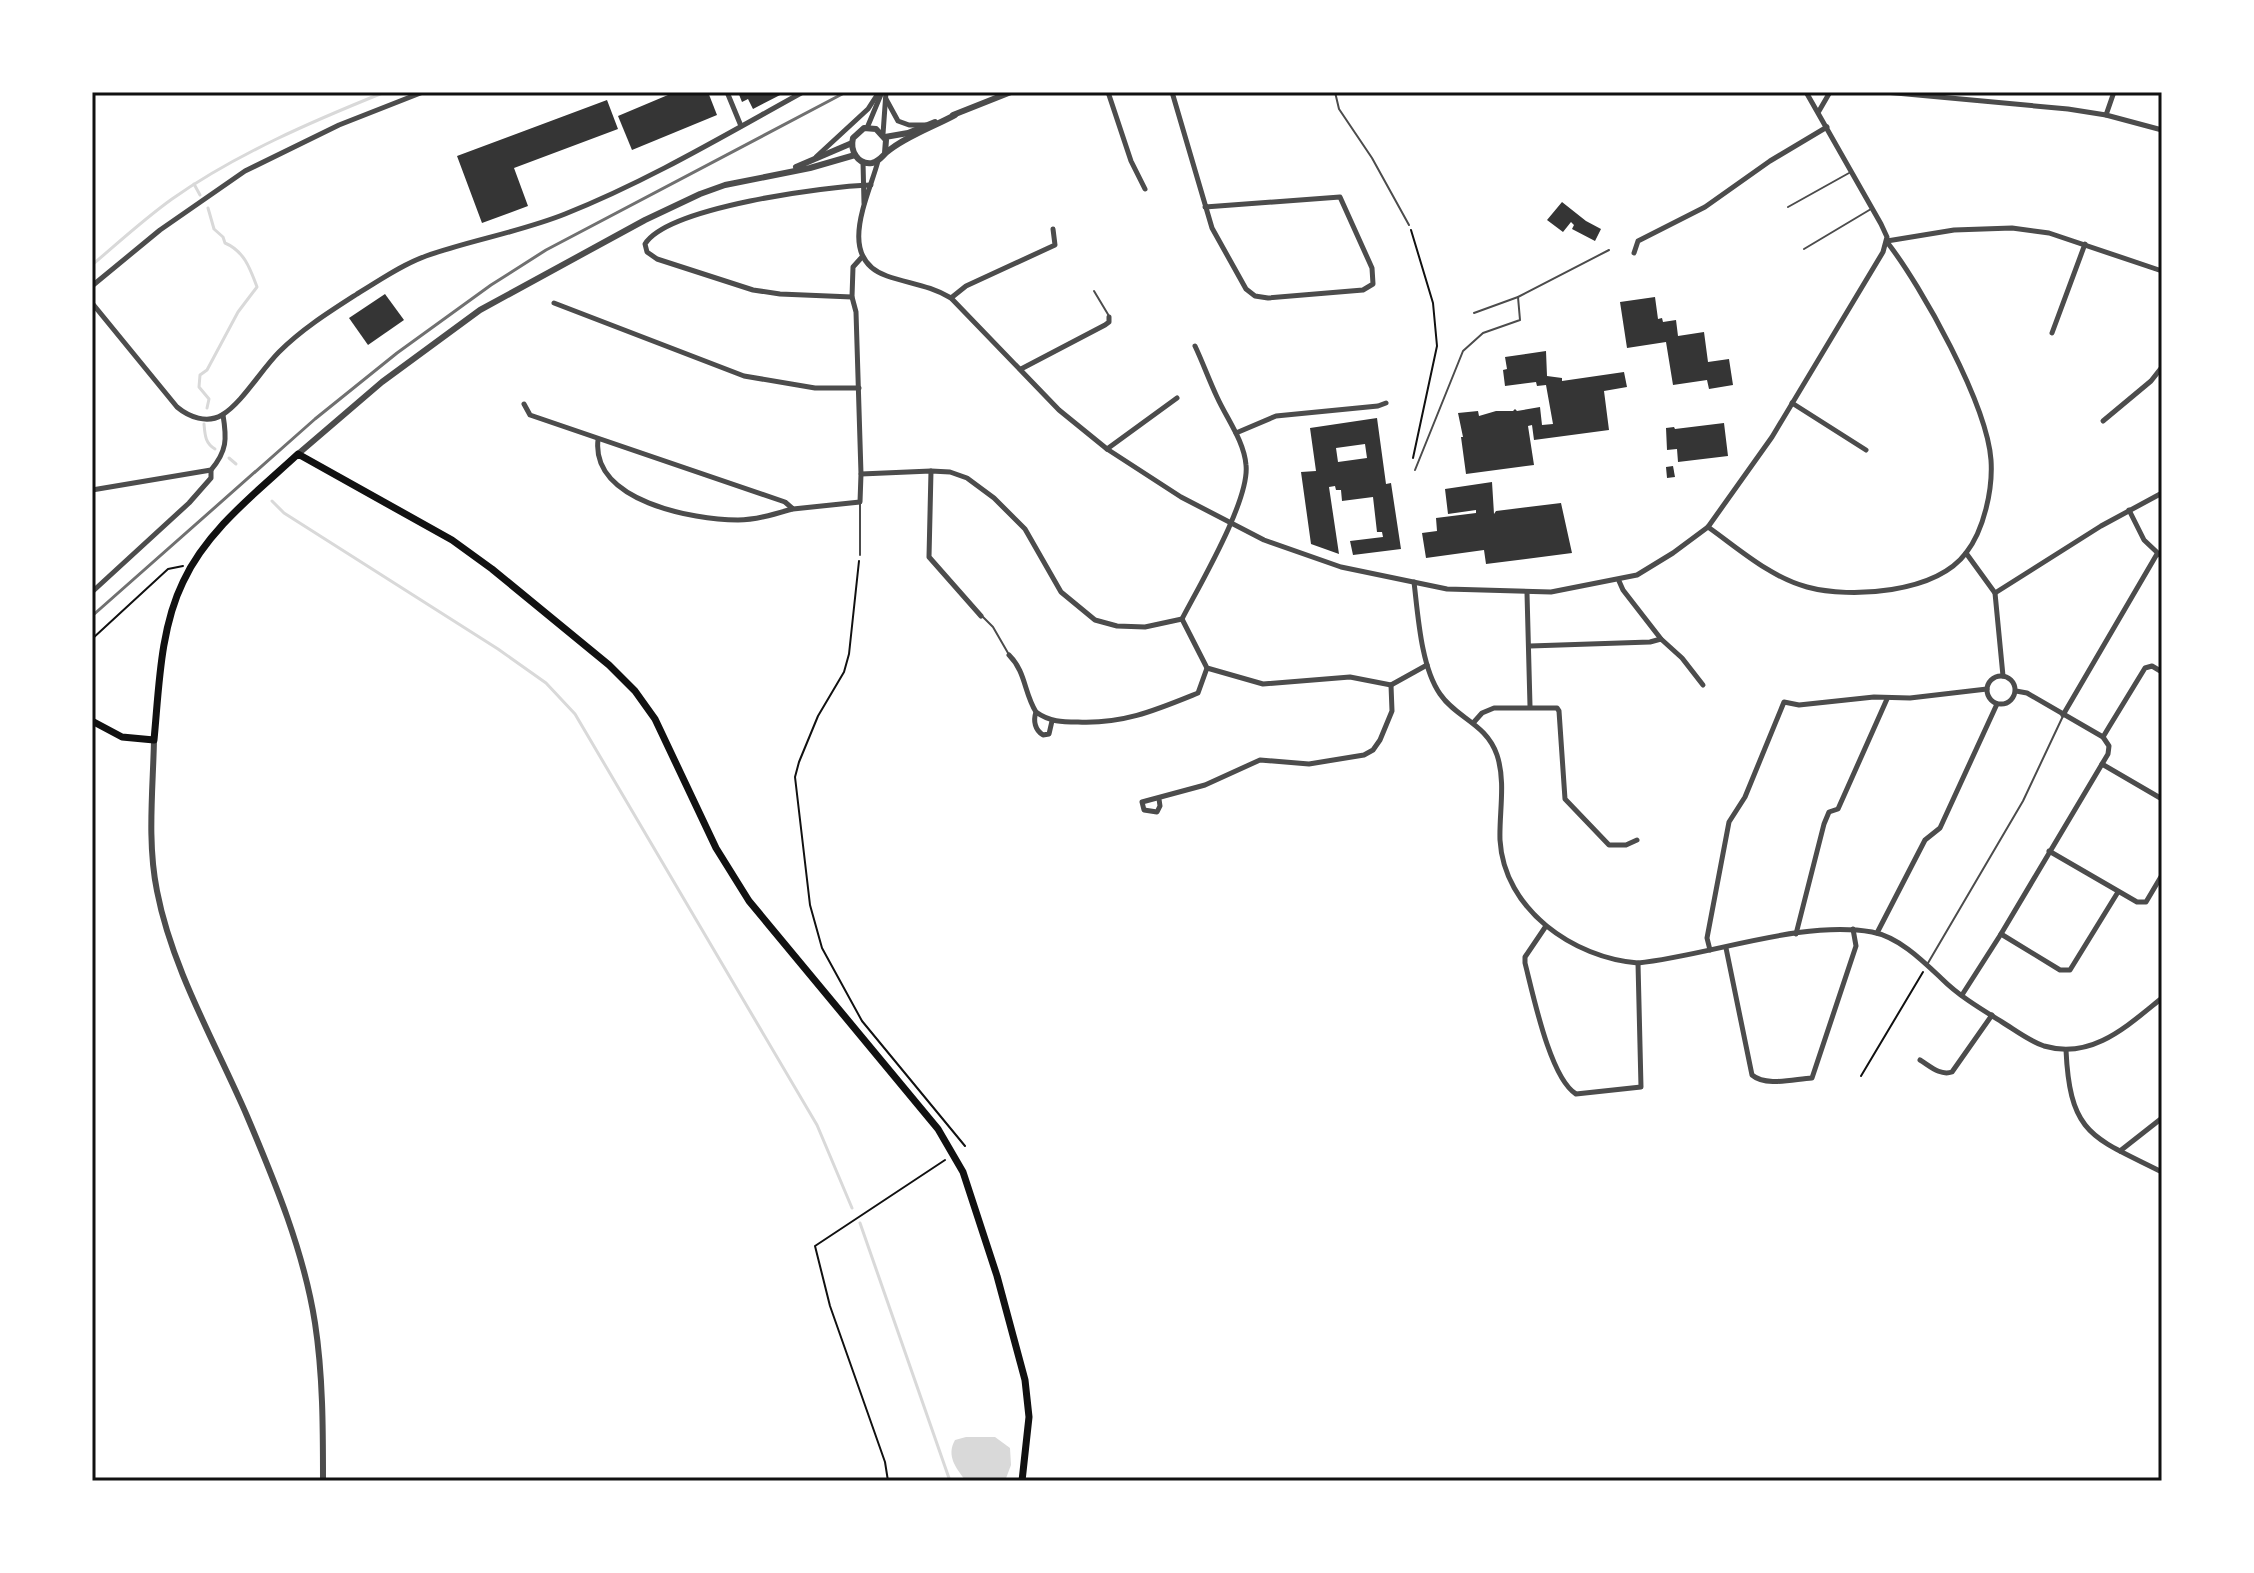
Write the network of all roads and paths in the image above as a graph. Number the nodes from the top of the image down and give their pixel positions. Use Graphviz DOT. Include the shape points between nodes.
graph roads {
  1 [pos="423,92"];
  2 [pos="727,92"];
  3 [pos="803,92"];
  4 [pos="1011,92"];
  5 [pos="1108,92"];
  6 [pos="1172,92"];
  7 [pos="1335,92"];
  8 [pos="1806,92"];
  9 [pos="1830,92"];
  10 [pos="1885,92"];
  11 [pos="2006,92"];
  12 [pos="2114,92"];
  13 [pos="883,94"];
  14 [pos="2006,103"];
  15 [pos="1819,112"];
  16 [pos="955,115"];
  17 [pos="2106,115"];
  18 [pos="927,125"];
  19 [pos="741,126"];
  20 [pos="1827,127"];
  21 [pos="867,128"];
  22 [pos="2162,130"];
  23 [pos="884,135"];
  24 [pos="852,143"];
  25 [pos="885,153"];
  26 [pos="855,155"];
  27 [pos="878,161"];
  28 [pos="863,162"];
  29 [pos="809,163"];
  30 [pos="1850,172"];
  31 [pos="780,173"];
  32 [pos="864,185"];
  33 [pos="871,185"];
  34 [pos="1145,189"];
  35 [pos="1205,207"];
  36 [pos="1788,207"];
  37 [pos="864,208"];
  38 [pos="1872,208"];
  39 [pos="1409,225"];
  40 [pos="1053,229"];
  41 [pos="1887,241"];
  42 [pos="2085,244"];
  43 [pos="1804,249"];
  44 [pos="1609,250"];
  45 [pos="1634,253"];
  46 [pos="862,257"];
  47 [pos="2162,271"];
  48 [pos="92,286"];
  49 [pos="1094,291"];
  50 [pos="852,297"];
  51 [pos="1518,297"];
  52 [pos="951,298"];
  53 [pos="92,303"];
  54 [pos="554,303"];
  55 [pos="1474,313"];
  56 [pos="1109,317"];
  57 [pos="2052,333"];
  58 [pos="1195,346"];
  59 [pos="2162,367"];
  60 [pos="1021,369"];
  61 [pos="859,388"];
  62 [pos="1177,398"];
  63 [pos="1386,403"];
  64 [pos="1792,403"];
  65 [pos="524,404"];
  66 [pos="223,415"];
  67 [pos="2103,421"];
  68 [pos="1236,433"];
  69 [pos="598,440"];
  70 [pos="1107,449"];
  71 [pos="1866,450"];
  72 [pos="298,454"];
  73 [pos="1416,469"];
  74 [pos="211,470"];
  75 [pos="931,471"];
  76 [pos="861,474"];
  77 [pos="92,490"];
  78 [pos="2162,493"];
  79 [pos="860,502"];
  80 [pos="793,509"];
  81 [pos="2129,510"];
  82 [pos="1230,523"];
  83 [pos="1708,527"];
  84 [pos="1966,553"];
  85 [pos="860,555"];
  86 [pos="2159,555"];
  87 [pos="191,567"];
  88 [pos="1619,581"];
  89 [pos="1414,582"];
  90 [pos="92,592"];
  91 [pos="1527,593"];
  92 [pos="1995,593"];
  93 [pos="981,616"];
  94 [pos="1182,619"];
  95 [pos="92,639"];
  96 [pos="1661,639"];
  97 [pos="1530,646"];
  98 [pos="1009,655"];
  99 [pos="1427,665"];
  100 [pos="1207,668"];
  101 [pos="2162,672"];
  102 [pos="2003,676"];
  103 [pos="1391,685"];
  104 [pos="1703,685"];
  105 [pos="1987,689"];
  106 [pos="2016,691"];
  107 [pos="1887,699"];
  108 [pos="1997,704"];
  109 [pos="1530,706"];
  110 [pos="1036,712"];
  111 [pos="2063,715"];
  112 [pos="92,721"];
  113 [pos="1052,721"];
  114 [pos="1474,722"];
  115 [pos="2103,737"];
  116 [pos="154,740"];
  117 [pos="2102,764"];
  118 [pos="1159,799"];
  119 [pos="2162,799"];
  120 [pos="1637,840"];
  121 [pos="2049,851"];
  122 [pos="2162,875"];
  123 [pos="2118,892"];
  124 [pos="1546,926"];
  125 [pos="1853,929"];
  126 [pos="1877,933"];
  127 [pos="1796,934"];
  128 [pos="2001,934"];
  129 [pos="1726,948"];
  130 [pos="1710,950"];
  131 [pos="1638,963"];
  132 [pos="1927,964"];
  133 [pos="1962,995"];
  134 [pos="2162,998"];
  135 [pos="1992,1015"];
  136 [pos="2066,1050"];
  137 [pos="1920,1060"];
  138 [pos="1861,1076"];
  139 [pos="2162,1118"];
  140 [pos="965,1146"];
  141 [pos="2120,1151"];
  142 [pos="955,1154"];
  143 [pos="2162,1172"];
  144 [pos="323,1481"];
  145 [pos="888,1481"];
  146 [pos="1022,1481"];
  1 -- 48 [label="street" via="245,171"];
  2 -- 19 [label="street"];
  3 -- 19 [label="street"];
  4 -- 16 [label="street"];
  5 -- 34 [label="street"];
  6 -- 35 [label="street"];
  7 -- 39 [label="lane" via="1339,109"];
  8 -- 15 [label="street"];
  9 -- 15 [label="street"];
  10 -- 14 [label="street"];
  11 -- 14 [label="street"];
  12 -- 17 [label="street"];
  13 -- 18 [label="street" via="898,121"];
  13 -- 21 [label="street"];
  13 -- 23 [label="street"];
  13 -- 29 [label="street"];
  14 -- 17 [label="street"];
  15 -- 20 [label="street"];
  16 -- 18 [label="street"];
  16 -- 25 [label="street"];
  17 -- 22 [label="street"];
  18 -- 23 [label="street"];
  19 -- 66 [label="street" via="635,184 563,215 423,257 393,272 303,331"];
  20 -- 30 [label="street"];
  20 -- 45 [label="street" via="1705,207 1638,241"];
  21 -- 23 [label="street"];
  21 -- 24 [label="street"];
  23 -- 25 [label="street"];
  24 -- 26 [label="street"];
  24 -- 29 [label="street"];
  25 -- 27 [label="street"];
  26 -- 28 [label="street"];
  26 -- 31 [label="street"];
  27 -- 28 [label="street"];
  27 -- 33 [label="street"];
  28 -- 32 [label="street"];
  29 -- 31 [label="street"];
  30 -- 36 [label="lane"];
  30 -- 38 [label="street"];
  31 -- 72 [label="street" via="725,185 677,204 480,310 382,382"];
  32 -- 33 [label="street"];
  32 -- 37 [label="street"];
  32 -- 50 [label="street" via="695,213 645,244 657,259 753,290"];
  33 -- 37 [label="street"];
  35 -- 35 [label="street" via="1246,289 1255,296 1363,290 1373,284 1372,268 1340,197"];
  37 -- 46 [label="street" via="858,230"];
  38 -- 41 [label="street"];
  38 -- 43 [label="lane"];
  39 -- 73 [label="path" via="1433,303 1437,346 1411,466"];
  40 -- 52 [label="street" via="1055,245"];
  41 -- 42 [label="street" via="1954,230 2012,228"];
  41 -- 64 [label="street"];
  41 -- 84 [label="street" via="1945,339 1987,436 1988,496"];
  42 -- 47 [label="street"];
  42 -- 57 [label="street"];
  44 -- 51 [label="lane"];
  46 -- 50 [label="street" via="853,267"];
  46 -- 52 [label="street" via="877,272 932,287"];
  49 -- 56 [label="lane"];
  50 -- 61 [label="street"];
  51 -- 55 [label="lane"];
  51 -- 73 [label="lane" via="1520,320 1483,333 1463,351"];
  52 -- 60 [label="street"];
  53 -- 66 [label="street" via="177,407 199,418"];
  54 -- 61 [label="street" via="744,376 815,388"];
  56 -- 60 [label="street" via="1105,325"];
  58 -- 68 [label="street"];
  59 -- 67 [label="street"];
  60 -- 70 [label="street" via="1059,410"];
  61 -- 76 [label="street"];
  62 -- 70 [label="street"];
  63 -- 68 [label="street" via="1276,416"];
  64 -- 71 [label="street"];
  64 -- 83 [label="street"];
  65 -- 69 [label="street" via="530,415"];
  66 -- 74 [label="street" via="226,446"];
  68 -- 82 [label="street" via="1246,472"];
  69 -- 80 [label="street"];
  69 -- 80 [label="street" via="597,451 610,477 630,495 661,508 737,520"];
  70 -- 82 [label="street"];
  72 -- 87 [label="main road" via="226,522"];
  72 -- 142 [label="main road" via="452,540 635,691 655,719 716,848 749,901"];
  74 -- 77 [label="street"];
  74 -- 90 [label="street" via="211,478 189,503"];
  75 -- 76 [label="street"];
  75 -- 93 [label="street" via="929,557"];
  75 -- 94 [label="street" via="967,478 994,498 1025,529 1061,592 1095,620 1145,627"];
  76 -- 79 [label="street"];
  78 -- 81 [label="street"];
  79 -- 80 [label="street"];
  79 -- 85 [label="lane"];
  81 -- 86 [label="street" via="2144,540"];
  81 -- 92 [label="street"];
  82 -- 89 [label="street" via="1305,556"];
  82 -- 94 [label="street"];
  83 -- 84 [label="street" via="1781,578 1832,592 1860,594 1921,582"];
  83 -- 88 [label="street" via="1637,575"];
  84 -- 92 [label="street"];
  85 -- 140 [label="path" via="847,663 799,762 795,792 810,905 818,937 857,1012"];
  86 -- 111 [label="street"];
  87 -- 95 [label="path" via="168,569"];
  87 -- 116 [label="main road" via="170,622"];
  88 -- 91 [label="street"];
  88 -- 96 [label="street"];
  89 -- 91 [label="street"];
  89 -- 99 [label="street"];
  91 -- 97 [label="street"];
  92 -- 102 [label="street"];
  93 -- 98 [label="lane"];
  94 -- 100 [label="street"];
  96 -- 97 [label="street"];
  96 -- 104 [label="street"];
  97 -- 109 [label="street"];
  98 -- 110 [label="street" via="1024,677"];
  99 -- 103 [label="street"];
  99 -- 114 [label="street" via="1438,692"];
  100 -- 103 [label="street" via="1263,684 1350,677"];
  100 -- 113 [label="street" via="1198,693 1142,716"];
  101 -- 115 [label="street" via="2145,668"];
  102 -- 105 [label="street" via="1992,679"];
  102 -- 106 [label="street"];
  103 -- 118 [label="street" via="1392,711 1380,740 1364,755 1309,764 1260,760"];
  105 -- 107 [label="street"];
  105 -- 108 [label="street"];
  106 -- 108 [label="street" via="2009,702"];
  106 -- 111 [label="street"];
  107 -- 127 [label="street" via="1838,809 1829,812 1824,824"];
  107 -- 130 [label="street" via="1784,702 1745,797 1729,822 1707,938"];
  108 -- 126 [label="street" via="1940,828 1925,840"];
  109 -- 114 [label="street" via="1494,708"];
  109 -- 120 [label="street" via="1559,711 1565,799 1609,845"];
  110 -- 113 [label="street"];
  110 -- 113 [label="street" via="1036,729 1043,735 1049,734"];
  111 -- 115 [label="street"];
  111 -- 132 [label="lane" via="2023,801"];
  112 -- 116 [label="main road" via="122,737"];
  114 -- 124 [label="street" via="1489,740 1499,766 1504,864"];
  115 -- 117 [label="street" via="2109,746"];
  116 -- 144 [label="street" via="152,852 157,891 174,951 253,1132 304,1275 315,1323"];
  117 -- 119 [label="street"];
  117 -- 121 [label="street"];
  121 -- 123 [label="street"];
  121 -- 128 [label="street"];
  122 -- 123 [label="street" via="2146,902"];
  123 -- 128 [label="street" via="2070,970 2060,970"];
  124 -- 131 [label="street" via="1587,951"];
  124 -- 131 [label="street" via="1525,963 1556,1069 1576,1094 1641,1087"];
  125 -- 126 [label="street"];
  125 -- 127 [label="street"];
  125 -- 129 [label="street" via="1856,946 1812,1078 1765,1081 1752,1075"];
  126 -- 132 [label="street"];
  127 -- 129 [label="street"];
  128 -- 133 [label="street"];
  129 -- 130 [label="street"];
  130 -- 131 [label="street"];
  132 -- 133 [label="street"];
  132 -- 138 [label="path"];
  133 -- 135 [label="street"];
  134 -- 136 [label="street" via="2117,1034"];
  135 -- 136 [label="street" via="2032,1041"];
  135 -- 137 [label="street" via="1952,1072 1938,1072"];
  136 -- 141 [label="street" via="2069,1090 2077,1112 2088,1131"];
  139 -- 141 [label="street"];
  141 -- 143 [label="street"];
  142 -- 145 [label="path" via="815,1246"];
  142 -- 146 [label="main road" via="997,1276 1025,1380 1029,1417"];
}
